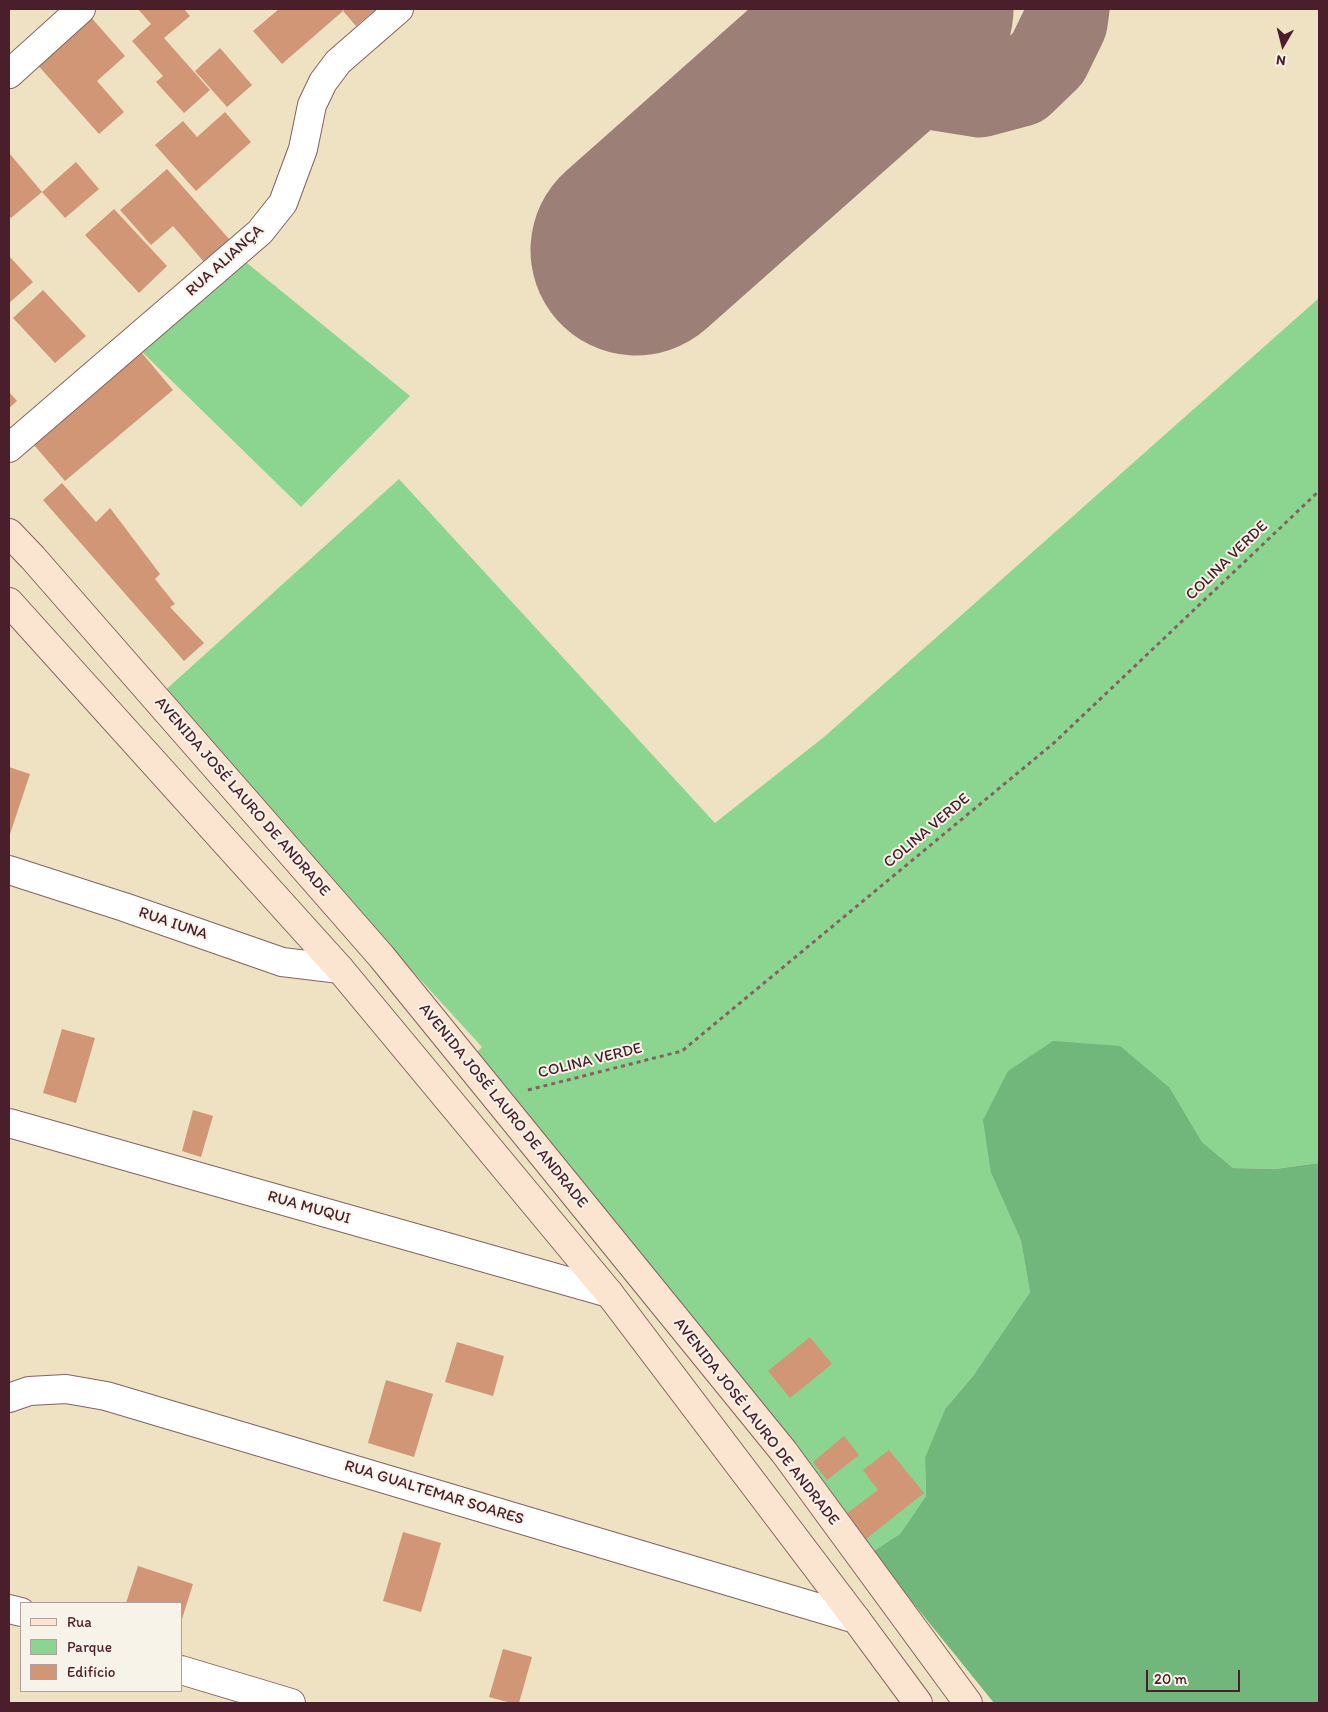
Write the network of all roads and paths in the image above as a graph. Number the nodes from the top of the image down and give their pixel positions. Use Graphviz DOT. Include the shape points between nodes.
graph roads {
  1 [pos="81,9"];
  2 [pos="399,9"];
  3 [pos="9,74"];
  4 [pos="9,448"];
  5 [pos="1319,491"];
  6 [pos="9,533"];
  7 [pos="9,602"];
  8 [pos="9,870"];
  9 [pos="340,969"];
  10 [pos="496,1098"];
  11 [pos="9,1122"];
  12 [pos="609,1293"];
  13 [pos="9,1398"];
  14 [pos="856,1619"];
  15 [pos="182,1670"];
  16 [pos="291,1703"];
  17 [pos="918,1703"];
  18 [pos="968,1703"];
  1 -- 3 [label="street"];
  2 -- 4 [label="street, RUA ALIANÇA" via="338,62 322,82 283,203 260,232"];
  5 -- 10 [label="path, COLINA VERDE" via="1055,742 682,1051"];
  6 -- 10 [label="street, AVENIDA JOSÉ LAURO DE ANDRADE" via="381,956"];
  7 -- 9 [label="street"];
  8 -- 9 [label="street, RUA IUNA" via="282,962"];
  9 -- 12 [label="street"];
  10 -- 18 [label="street, AVENIDA JOSÉ LAURO DE ANDRADE" via="784,1452"];
  11 -- 12 [label="street, RUA MUQUI"];
  12 -- 14 [label="street"];
  13 -- 14 [label="street, RUA GUALTEMAR SOARES" via="29,1391 66,1389 106,1396"];
  14 -- 17 [label="street"];
  15 -- 16 [label="street"];
}
